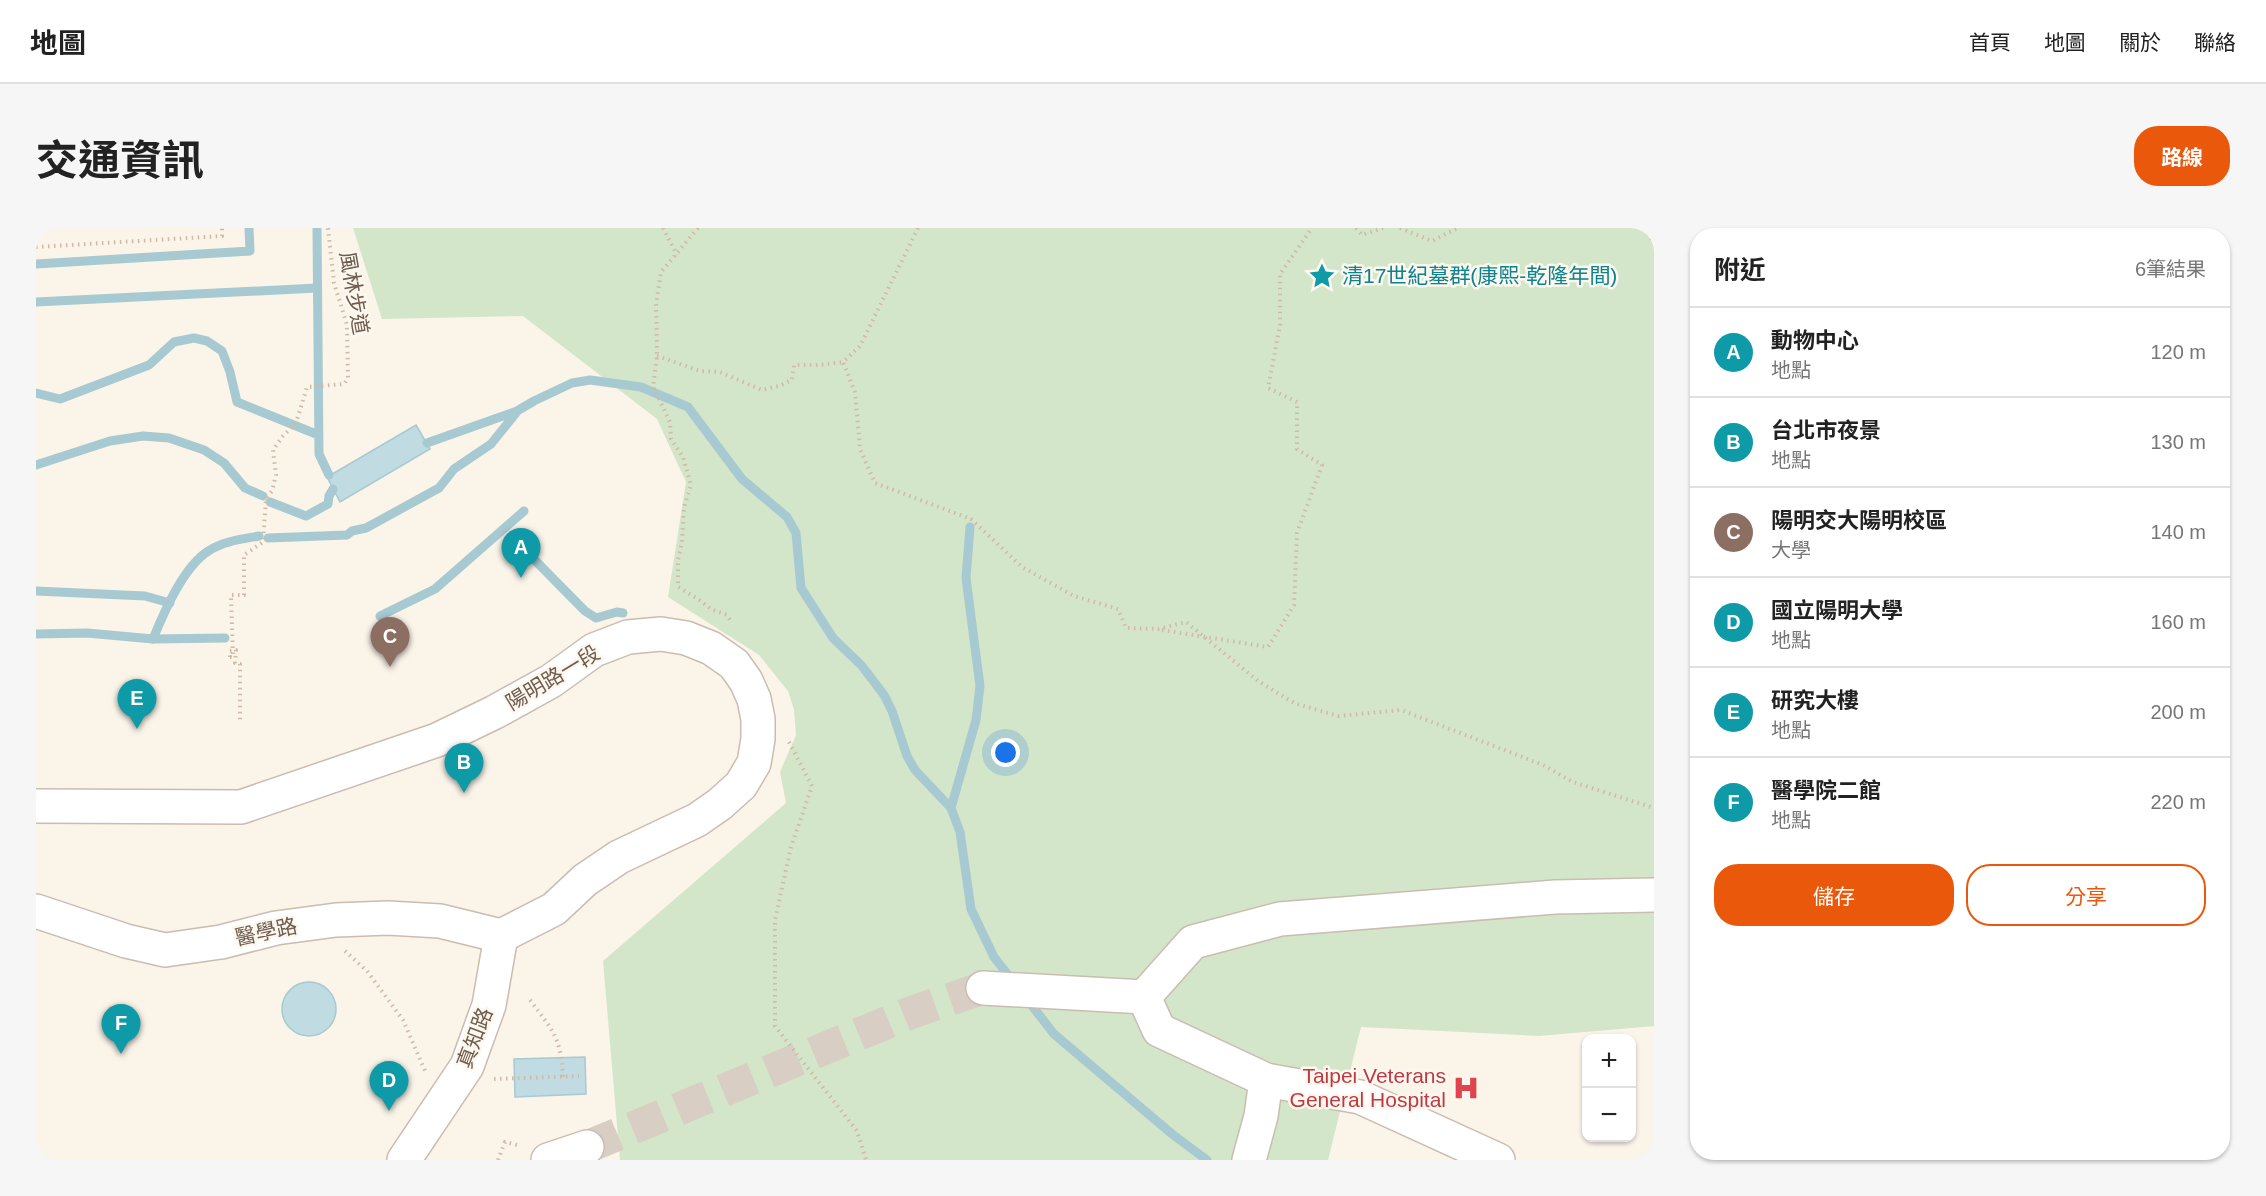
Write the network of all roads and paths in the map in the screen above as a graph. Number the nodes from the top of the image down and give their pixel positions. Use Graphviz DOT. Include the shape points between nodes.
graph roads {
  1 [pos="222,228"];
  2 [pos="328,228"];
  3 [pos="663,228"];
  4 [pos="698,228"];
  5 [pos="918,228"];
  6 [pos="1312,228"];
  7 [pos="1356,228"];
  8 [pos="1383,228"];
  9 [pos="1400,228"];
  10 [pos="1458,228"];
  11 [pos="1645,228"];
  12 [pos="1654,243"];
  13 [pos="36,247"];
  14 [pos="677,255"];
  15 [pos="657,356"];
  16 [pos="843,362"];
  17 [pos="1158,629"];
  18 [pos="738,632"];
  19 [pos="1203,635"];
  20 [pos="240,720"];
  21 [pos="787,737"];
  22 [pos="36,806"];
  23 [pos="1654,808"];
  24 [pos="1654,895"];
  25 [pos="36,910"];
  26 [pos="501,936"];
  27 [pos="340,946"];
  28 [pos="983,988"];
  29 [pos="1144,997"];
  30 [pos="530,1000"];
  31 [pos="579,1076"];
  32 [pos="563,1077"];
  33 [pos="493,1079"];
  34 [pos="1266,1080"];
  35 [pos="437,1111"];
  36 [pos="505,1142"];
  37 [pos="587,1147"];
  38 [pos="404,1160"];
  39 [pos="498,1160"];
  40 [pos="548,1160"];
  41 [pos="866,1160"];
  42 [pos="1249,1160"];
  43 [pos="1498,1160"];
  1 -- 13 [label="path" via="222,236"];
  2 -- 20 [label="path, 風林步道" via="334,283 347,325 348,378 344,384 307,387 296,423 273,450 276,475 266,500 264,542 244,555 244,595 231,594 232,641 233,649 233,657 230,657 230,651 236,650 235,663 240,664"];
  3 -- 14 [label="path"];
  4 -- 14 [label="path"];
  5 -- 16 [label="path" via="860,346"];
  6 -- 19 [label="path" via="1280,274 1280,325 1268,388 1297,402 1297,449 1322,465 1297,533 1294,605 1268,647"];
  7 -- 8 [label="path" via="1362,234"];
  9 -- 10 [label="path" via="1432,241"];
  11 -- 12 [label="path"];
  14 -- 15 [label="path" via="661,272 656,304"];
  15 -- 16 [label="path" via="700,371 720,372 762,390 792,380 794,365"];
  15 -- 18 [label="path" via="653,387 670,422 671,440 683,457 691,485 684,507 678,587 727,615"];
  16 -- 17 [label="path" via="855,392 860,449 875,483 971,519 1022,567 1074,596 1118,609 1126,628"];
  17 -- 19 [label="path"];
  17 -- 19 [label="path" via="1186,622"];
  19 -- 23 [label="path" via="1258,681 1294,703 1338,716 1401,710 1543,765 1573,782"];
  21 -- 41 [label="path" via="812,786 791,847 775,920 775,1026 856,1131"];
  22 -- 26 [label="lane, 陽明路一段" via="241,807 436,740 551,681 594,650 628,637 661,634 686,638 711,648 734,664 754,699 758,719 754,763 741,785 697,820 619,857 585,880 554,909"];
  24 -- 29 [label="lane" via="1555,897 1280,920 1193,942"];
  25 -- 26 [label="lane, 醫學路" via="165,950 336,920 441,921"];
  26 -- 35 [label="lane, 真知路" via="489,1005 467,1066"];
  27 -- 35 [label="path" via="368,971 403,1020 431,1085"];
  28 -- 29 [label="lane"];
  29 -- 34 [label="lane" via="1159,1030"];
  30 -- 32 [label="path" via="558,1037"];
  31 -- 32 [label="path"];
  32 -- 33 [label="path"];
  34 -- 42 [label="lane"];
  34 -- 43 [label="lane" via="1360,1097"];
  35 -- 38 [label="lane, 真知路"];
  36 -- 39 [label="path"];
  37 -- 40 [label="lane"];
}
